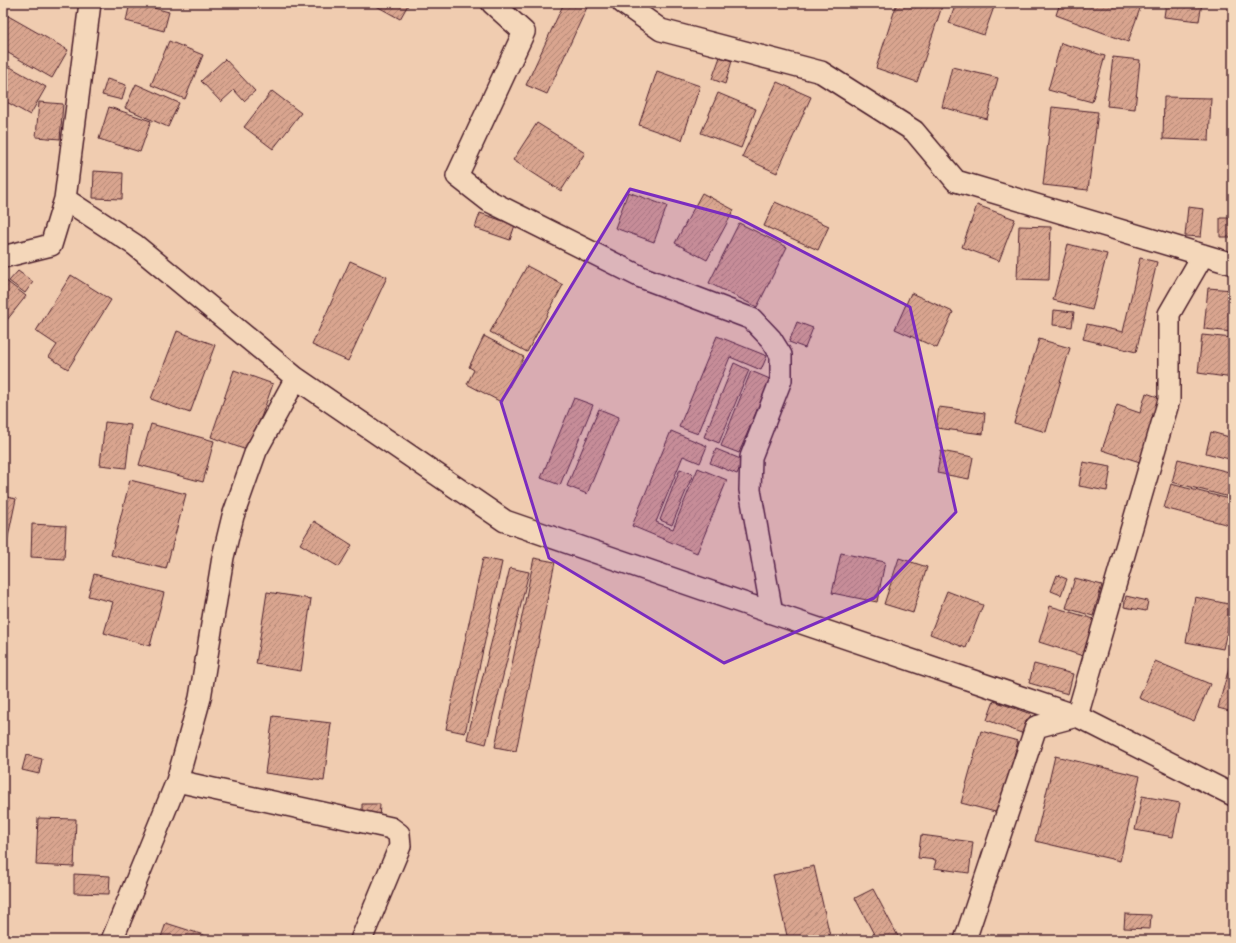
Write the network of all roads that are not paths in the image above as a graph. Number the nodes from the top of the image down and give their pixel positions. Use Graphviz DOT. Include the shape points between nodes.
graph roads {
  1 [pos="90,3"];
  2 [pos="492,3"];
  3 [pos="623,3"];
  4 [pos="65,199"];
  5 [pos="1203,255"];
  6 [pos="3,257"];
  7 [pos="1233,264"];
  8 [pos="296,378"];
  9 [pos="772,613"];
  10 [pos="1077,716"];
  11 [pos="176,781"];
  12 [pos="1233,795"];
  13 [pos="112,940"];
  14 [pos="361,940"];
  15 [pos="965,940"];
  1 -- 4 [label="street"];
  2 -- 9 [label="street" via="524,32 457,176 489,201 641,277 752,319 771,339 781,355 781,380 751,457 750,490"];
  3 -- 5 [label="street" via="661,30 821,72 914,131 956,181"];
  4 -- 6 [label="street" via="51,245"];
  4 -- 8 [label="street" via="136,245"];
  5 -- 7 [label="street"];
  5 -- 10 [label="street" via="1169,314 1169,400"];
  8 -- 9 [label="street" via="505,520"];
  8 -- 11 [label="street" via="256,451 233,516 223,557 200,698"];
  9 -- 10 [label="street"];
  10 -- 12 [label="street"];
  10 -- 15 [label="street" via="1036,727"];
  11 -- 13 [label="street"];
  11 -- 14 [label="street" via="391,828 399,834 400,846"];
}
